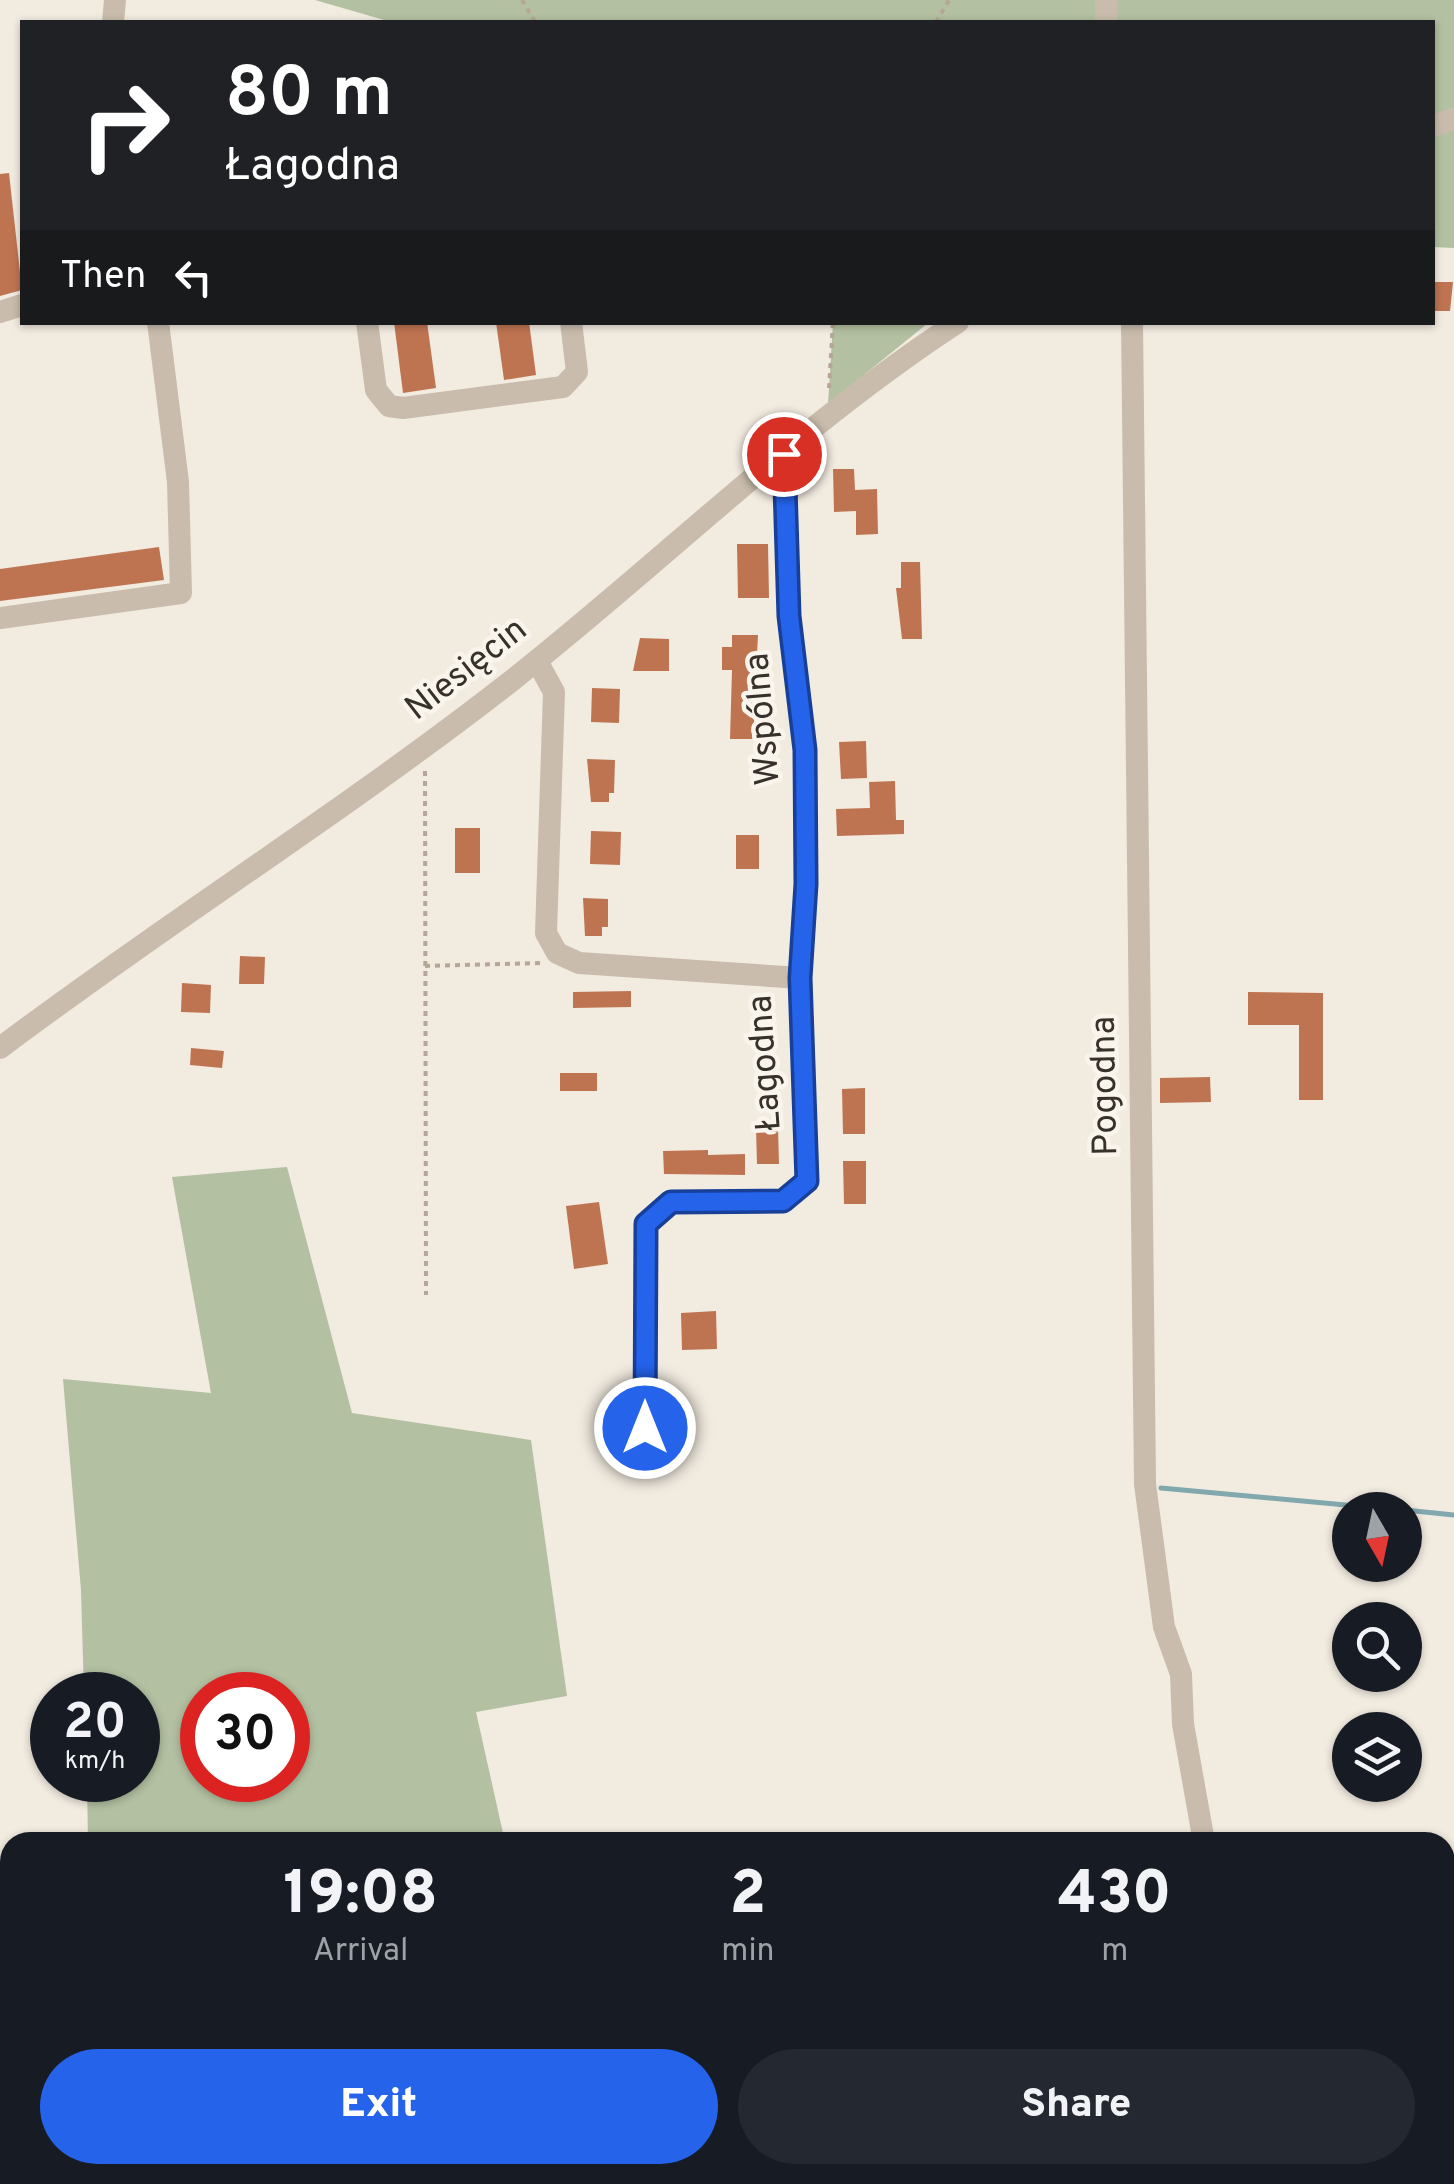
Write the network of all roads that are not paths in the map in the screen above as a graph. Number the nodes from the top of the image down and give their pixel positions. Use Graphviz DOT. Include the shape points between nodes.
graph roads {
  1 [pos="158,325"];
  2 [pos="367,325"];
  3 [pos="571,325"];
  4 [pos="954,325"];
  5 [pos="1132,325"];
  6 [pos="784,454"];
  7 [pos="0,618"];
  8 [pos="537,661"];
  9 [pos="800,978"];
  10 [pos="0,1048"];
  11 [pos="645,1428"];
  12 [pos="1202,1832"];
  1 -- 7 [label="street" via="178,482 181,593"];
  2 -- 3 [label="street" via="376,390 388,406 403,408 563,387 577,372"];
  4 -- 6 [label="street, Niesięcin"];
  5 -- 12 [label="street, Pogodna" via="1144,1484 1164,1627 1181,1674"];
  6 -- 8 [label="street, Niesięcin"];
  6 -- 9 [label="street, Wspólna" via="789,616 805,750"];
  8 -- 9 [label="street, Łagodna" via="554,692 546,933 557,953 579,963"];
  8 -- 10 [label="street, Niesięcin"];
  9 -- 11 [label="street, Łagodna" via="807,1181 783,1201 671,1202 646,1224"];
}
